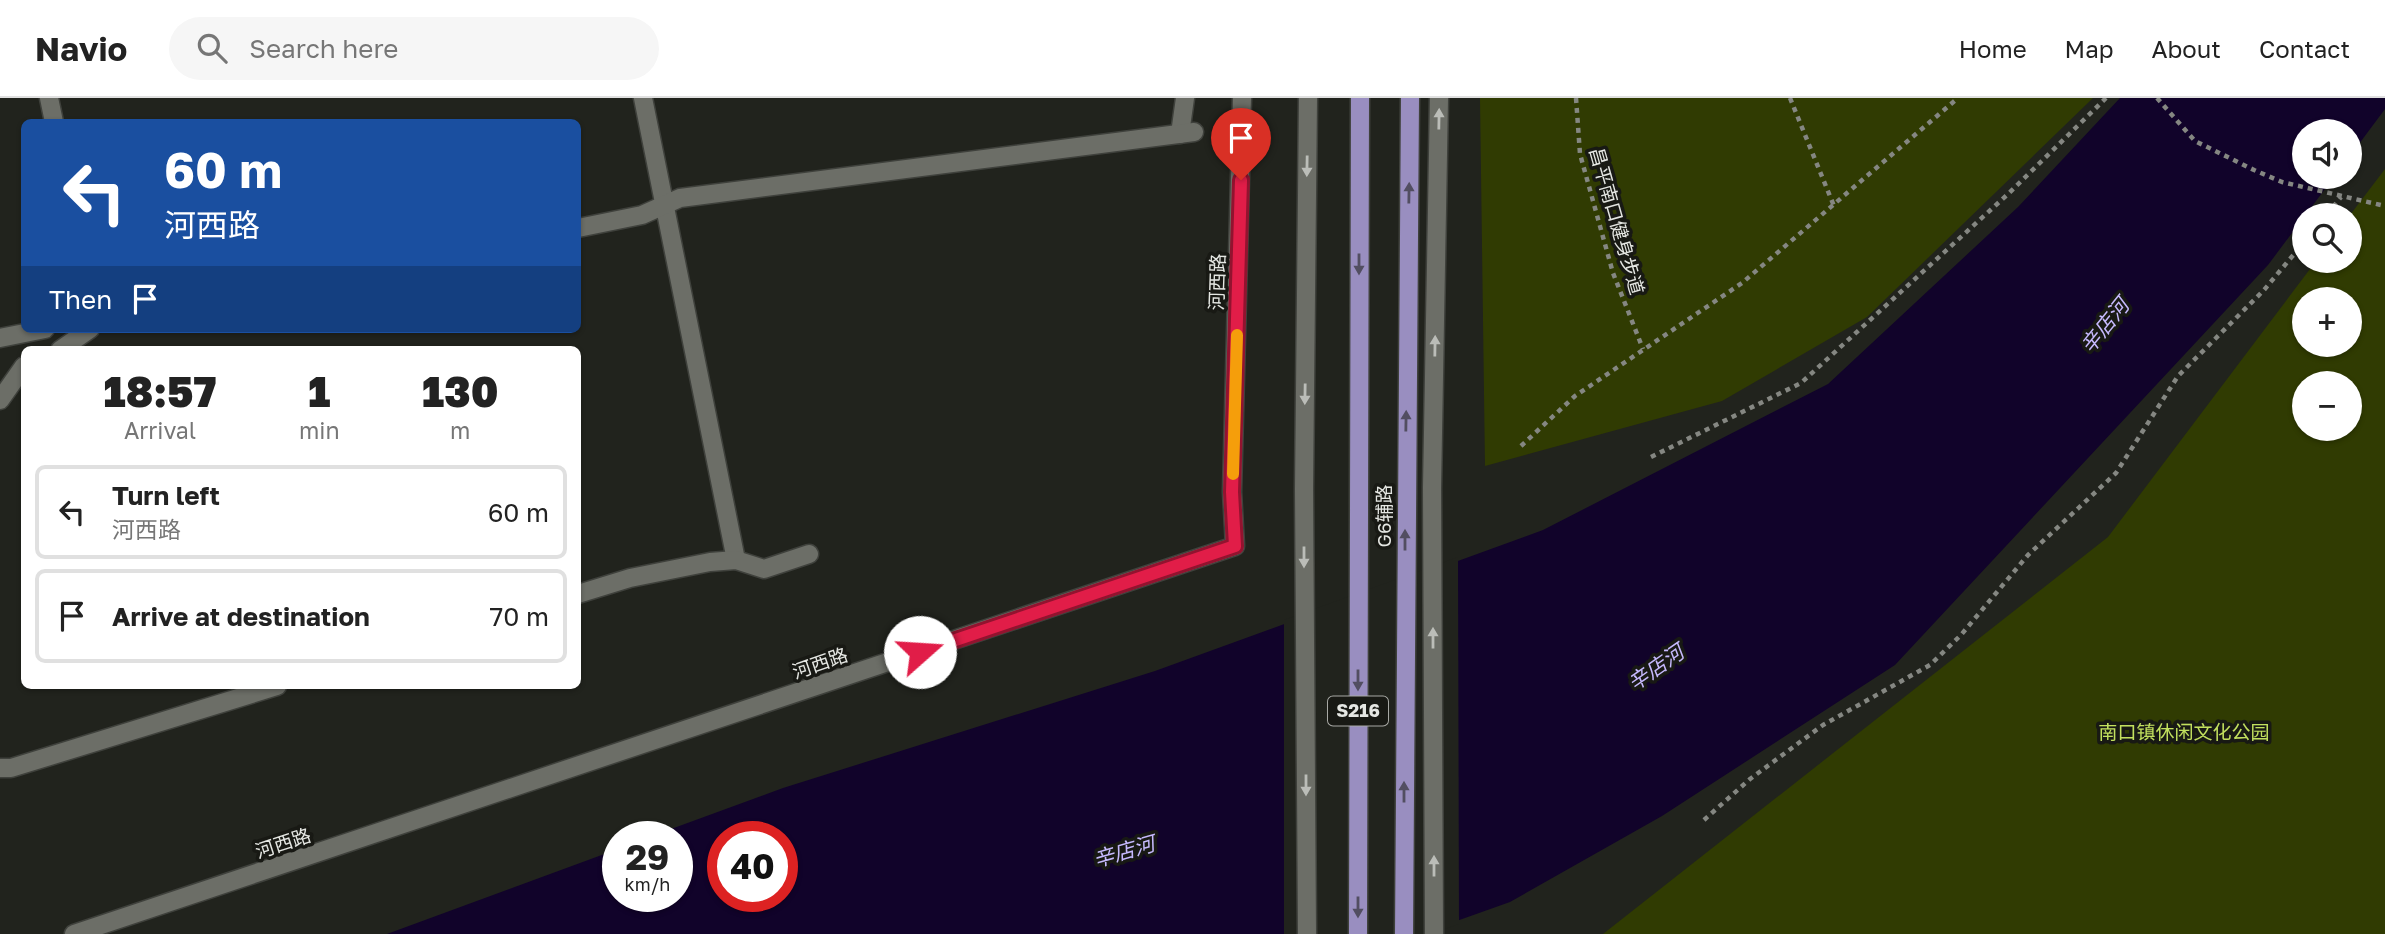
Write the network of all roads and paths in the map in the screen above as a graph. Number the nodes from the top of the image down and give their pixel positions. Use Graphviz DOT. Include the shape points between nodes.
graph roads {
  1 [pos="49,98"];
  2 [pos="643,98"];
  3 [pos="1185,98"];
  4 [pos="1242,98"];
  5 [pos="1308,98"];
  6 [pos="1360,98"];
  7 [pos="1410,98"];
  8 [pos="1439,98"];
  9 [pos="1576,98"];
  10 [pos="1790,98"];
  11 [pos="1958,98"];
  12 [pos="2106,98"];
  13 [pos="2157,98"];
  14 [pos="53,119"];
  15 [pos="2342,197"];
  16 [pos="2337,203"];
  17 [pos="665,205"];
  18 [pos="1833,206"];
  19 [pos="2385,206"];
  20 [pos="581,227"];
  21 [pos="2292,257"];
  22 [pos="25,333"];
  23 [pos="84,333"];
  24 [pos="0,338"];
  25 [pos="66,346"];
  26 [pos="1643,349"];
  27 [pos="21,370"];
  28 [pos="0,400"];
  29 [pos="1521,446"];
  30 [pos="1651,457"];
  31 [pos="809,554"];
  32 [pos="736,561"];
  33 [pos="581,593"];
  34 [pos="267,689"];
  35 [pos="0,768"];
  36 [pos="1704,821"];
  37 [pos="74,934"];
  38 [pos="1307,934"];
  39 [pos="1358,934"];
  40 [pos="1404,934"];
  41 [pos="1434,934"];
  1 -- 14 [label="street"];
  2 -- 17 [label="street"];
  3 -- 17 [label="street" via="1187,133 680,198"];
  4 -- 37 [label="street, 河西路" via="1232,492 1235,546"];
  5 -- 38 [label="street, one-way" via="1304,489"];
  6 -- 39 [label="main road, G6辅路 / S216, one-way"];
  40 -- 7 [label="main road, G6辅路 / S216, one-way"];
  41 -- 8 [label="street, one-way" via="1432,488"];
  9 -- 26 [label="path, 昌平南口健身步道" via="1580,154 1613,273"];
  10 -- 18 [label="path"];
  11 -- 18 [label="path"];
  12 -- 30 [label="path" via="1801,383"];
  13 -- 15 [label="path" via="2194,141 2282,182"];
  15 -- 16 [label="path"];
  15 -- 19 [label="path"];
  17 -- 20 [label="street" via="642,215"];
  17 -- 32 [label="street"];
  18 -- 26 [label="path" via="1742,283"];
  21 -- 36 [label="path" via="2178,376 2116,473 2028,555 1930,665 1823,725 1750,779"];
  22 -- 24 [label="street"];
  23 -- 25 [label="street"];
  26 -- 29 [label="path" via="1575,396"];
  27 -- 28 [label="street"];
  31 -- 32 [label="street" via="764,569"];
  32 -- 33 [label="street" via="630,578"];
  34 -- 35 [label="street"];
}
